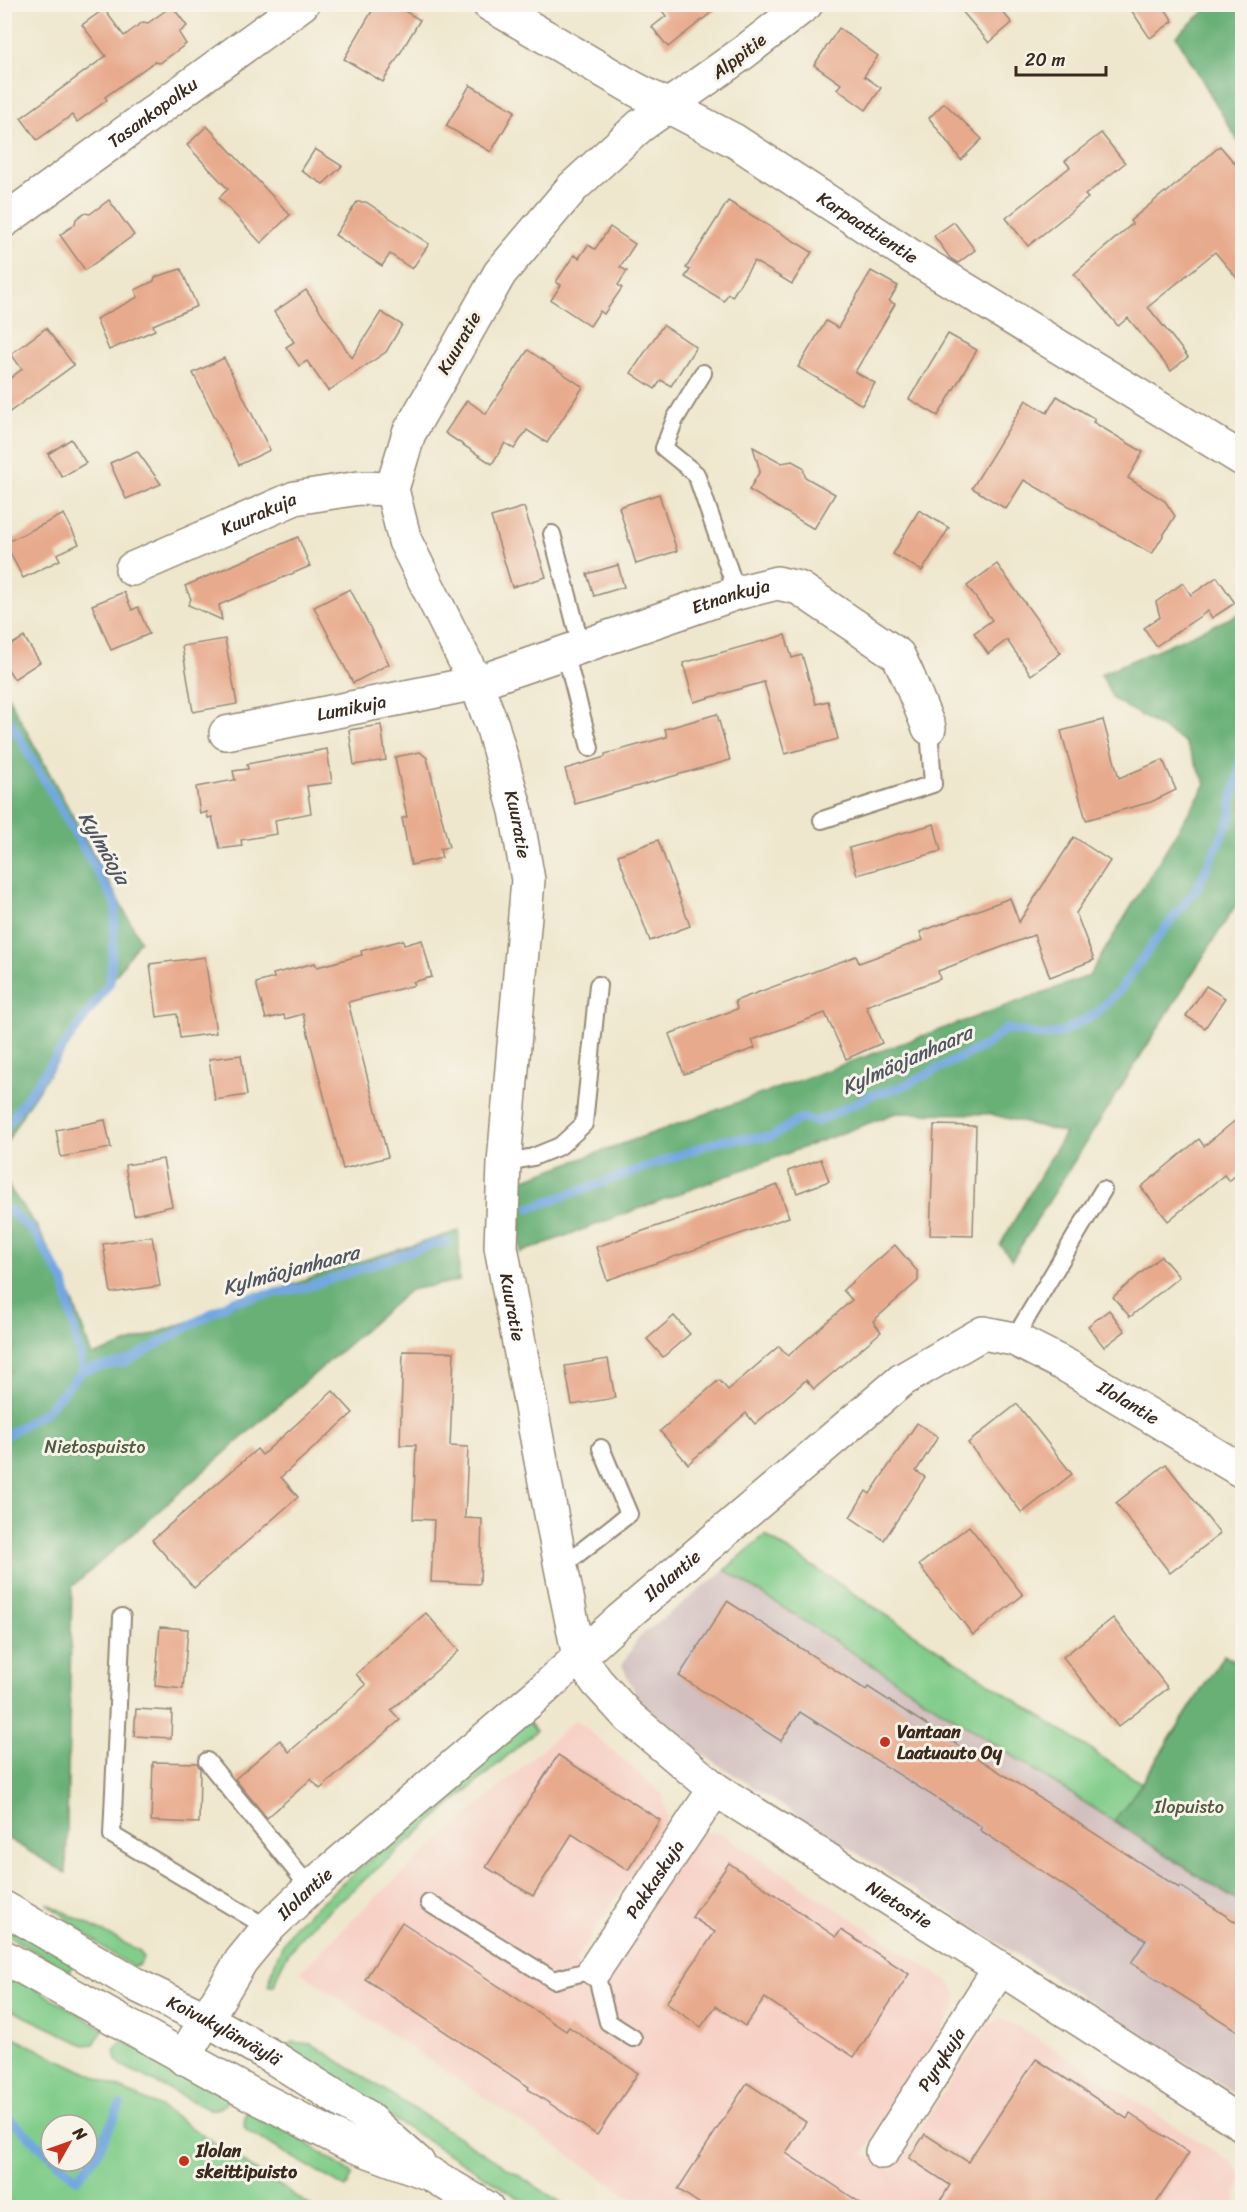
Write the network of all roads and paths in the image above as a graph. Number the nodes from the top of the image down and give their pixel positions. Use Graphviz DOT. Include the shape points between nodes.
graph roads {
  1 [pos="302,4"];
  2 [pos="489,4"];
  3 [pos="806,4"];
  4 [pos="670,106"];
  5 [pos="4,221"];
  6 [pos="703,373"];
  7 [pos="1242,459"];
  8 [pos="392,489"];
  9 [pos="552,534"];
  10 [pos="132,569"];
  11 [pos="737,593"];
  12 [pos="573,649"];
  13 [pos="476,682"];
  14 [pos="929,728"];
  15 [pos="226,733"];
  16 [pos="590,748"];
  17 [pos="822,820"];
  18 [pos="598,985"];
  19 [pos="504,1163"];
  20 [pos="1103,1190"];
  21 [pos="1014,1340"];
  22 [pos="601,1448"];
  23 [pos="1242,1471"];
  24 [pos="561,1567"];
  25 [pos="122,1617"];
  26 [pos="579,1657"];
  27 [pos="207,1761"];
  28 [pos="715,1789"];
  29 [pos="310,1888"];
  30 [pos="429,1903"];
  31 [pos="4,1908"];
  32 [pos="268,1928"];
  33 [pos="4,1957"];
  34 [pos="1000,1968"];
  35 [pos="595,1970"];
  36 [pos="206,2019"];
  37 [pos="633,2038"];
  38 [pos="183,2058"];
  39 [pos="1242,2124"];
  40 [pos="882,2152"];
  41 [pos="430,2174"];
  42 [pos="487,2208"];
  1 -- 5 [label="street, Tasankopolku"];
  2 -- 4 [label="street, Karpaattientie"];
  3 -- 4 [label="street, Alppitie"];
  4 -- 7 [label="street, Karpaattientie" via="735,141 914,258"];
  4 -- 8 [label="street, Kuuratie" via="640,126 573,187 500,273 408,432"];
  6 -- 11 [label="lane" via="675,419 664,448 696,474"];
  8 -- 10 [label="street, Kuurakuja" via="359,488 295,498"];
  8 -- 13 [label="street, Kuuratie" via="405,540"];
  9 -- 12 [label="lane"];
  11 -- 12 [label="street, Etnankuja"];
  11 -- 14 [label="street, Etnankuja" via="777,583 799,588 898,656"];
  12 -- 13 [label="street, Etnankuja"];
  12 -- 16 [label="lane"];
  13 -- 15 [label="street, Lumikuja"];
  13 -- 19 [label="street, Kuuratie" via="516,811 528,880"];
  14 -- 17 [label="lane" via="933,784"];
  18 -- 19 [label="lane" via="584,1124 560,1146"];
  19 -- 24 [label="street, Kuuratie" via="501,1247"];
  20 -- 21 [label="lane"];
  21 -- 23 [label="street, Ilolantie" via="1069,1367"];
  21 -- 26 [label="street, Ilolantie" via="983,1333 902,1380"];
  22 -- 24 [label="lane" via="629,1514"];
  24 -- 26 [label="street, Kuuratie"];
  25 -- 32 [label="lane" via="112,1834"];
  26 -- 28 [label="street, Nietostie" via="629,1717"];
  26 -- 29 [label="street, Ilolantie"];
  27 -- 29 [label="lane"];
  28 -- 34 [label="street, Nietostie"];
  28 -- 35 [label="street, Pakkaskuja"];
  29 -- 32 [label="street, Ilolantie"];
  30 -- 35 [label="lane" via="554,1980"];
  31 -- 36 [label="street, Koivukylänväylä" via="138,1986"];
  32 -- 36 [label="street, Ilolantie" via="241,1961"];
  33 -- 38 [label="street, Koivukylänväylä"];
  34 -- 39 [label="street, Nietostie"];
  34 -- 40 [label="street, Pyrykuja"];
  35 -- 37 [label="lane" via="608,2022"];
  36 -- 38 [label="street, Ilolantie"];
  36 -- 41 [label="street, Koivukylänväylä" via="364,2115"];
  38 -- 41 [label="street, Koivukylänväylä" via="347,2143"];
  41 -- 42 [label="street, Koivukylänväylä"];
}
